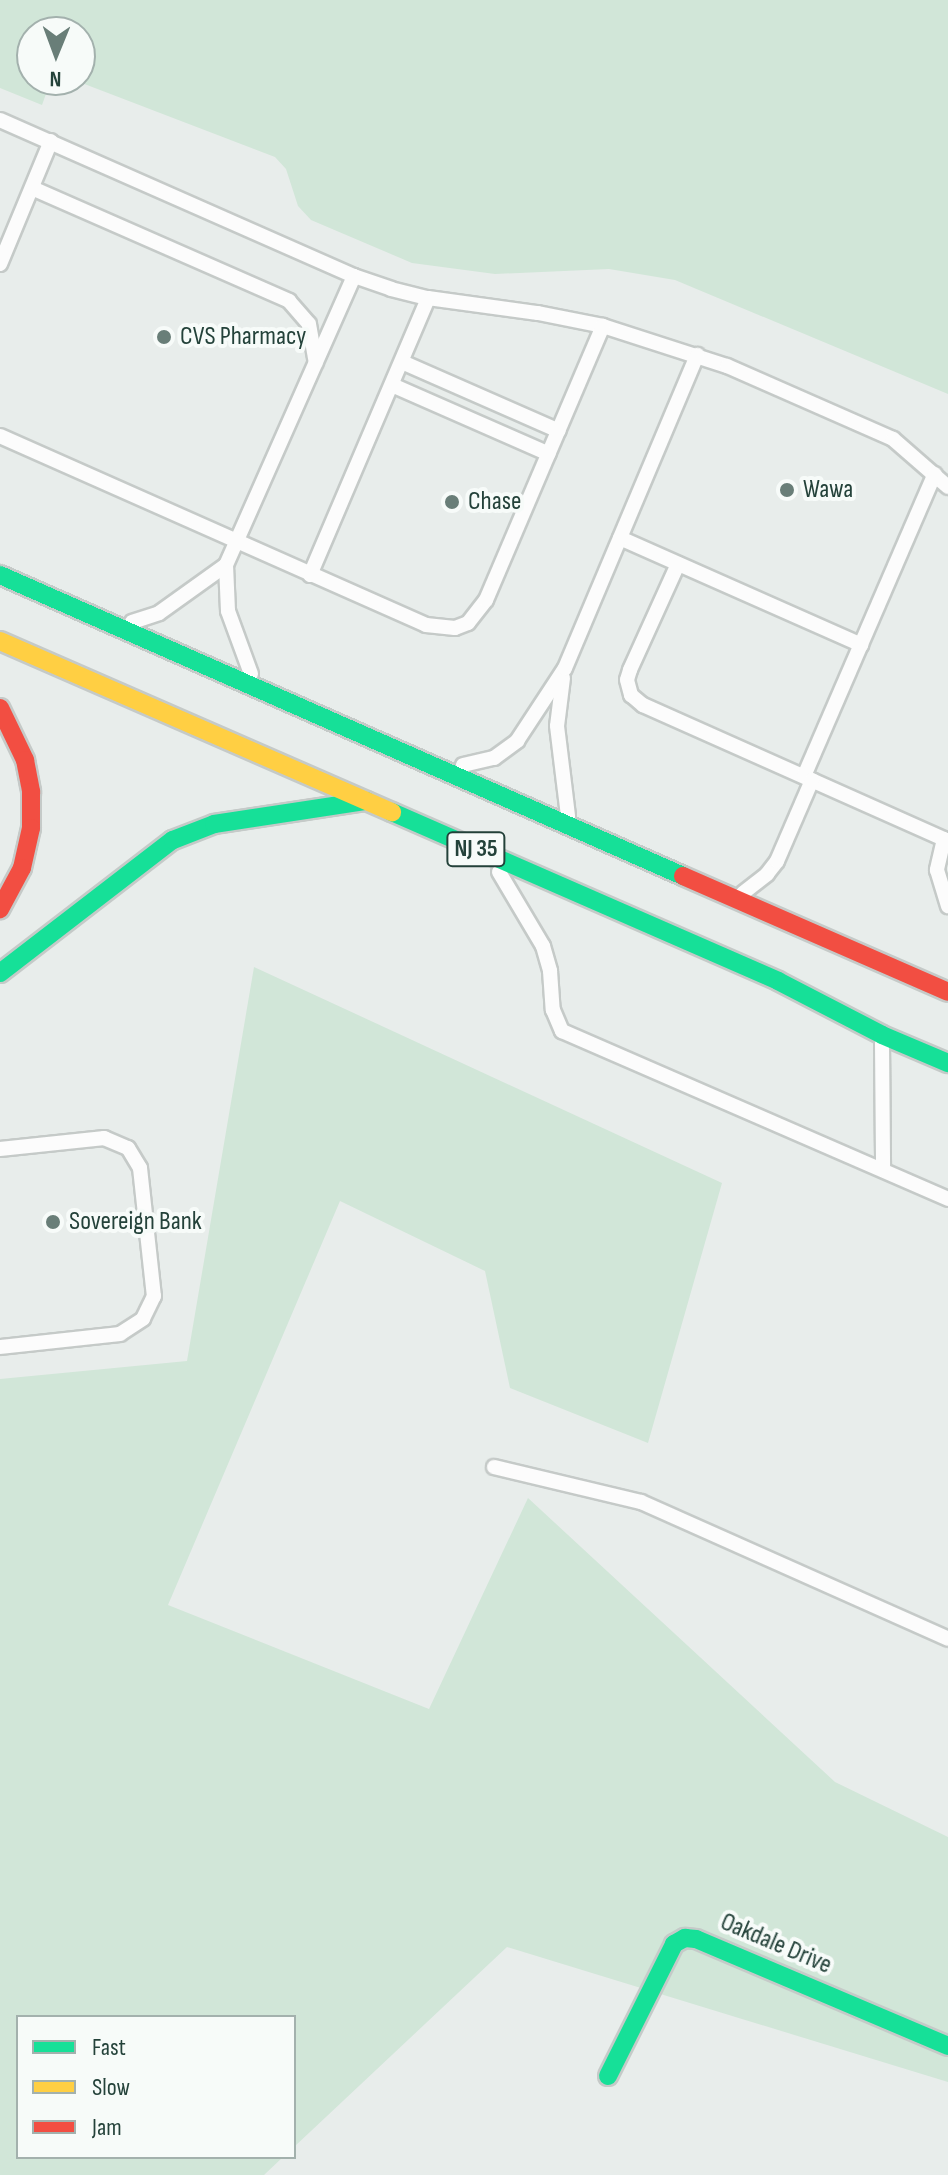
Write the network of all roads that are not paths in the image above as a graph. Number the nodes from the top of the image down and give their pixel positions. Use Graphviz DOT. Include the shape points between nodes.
graph roads {
  1 [pos="0,120"];
  2 [pos="51,141"];
  3 [pos="32,188"];
  4 [pos="0,264"];
  5 [pos="354,276"];
  6 [pos="428,298"];
  7 [pos="603,326"];
  8 [pos="697,355"];
  9 [pos="402,362"];
  10 [pos="317,363"];
  11 [pos="392,385"];
  12 [pos="559,431"];
  13 [pos="0,436"];
  14 [pos="549,454"];
  15 [pos="935,474"];
  16 [pos="948,487"];
  17 [pos="620,538"];
  18 [pos="238,543"];
  19 [pos="678,564"];
  20 [pos="226,565"];
  21 [pos="0,575"];
  22 [pos="310,575"];
  23 [pos="112,626"];
  24 [pos="0,641"];
  25 [pos="861,645"];
  26 [pos="565,668"];
  27 [pos="258,689"];
  28 [pos="0,708"];
  29 [pos="421,762"];
  30 [pos="808,778"];
  31 [pos="366,801"];
  32 [pos="571,828"];
  33 [pos="946,840"];
  34 [pos="489,854"];
  35 [pos="733,898"];
  36 [pos="948,906"];
  37 [pos="0,909"];
  38 [pos="0,973"];
  39 [pos="948,992"];
  40 [pos="882,1035"];
  41 [pos="948,1063"];
  42 [pos="0,1149"];
  43 [pos="883,1170"];
  44 [pos="948,1199"];
  45 [pos="0,1347"];
  46 [pos="494,1467"];
  47 [pos="948,1639"];
  48 [pos="948,2046"];
  49 [pos="608,2076"];
  1 -- 2 [label="lane"];
  2 -- 3 [label="lane"];
  2 -- 5 [label="lane"];
  3 -- 4 [label="lane"];
  3 -- 10 [label="lane" via="289,301 309,324"];
  5 -- 6 [label="lane"];
  5 -- 10 [label="lane"];
  6 -- 7 [label="lane"];
  6 -- 9 [label="lane"];
  7 -- 8 [label="lane"];
  7 -- 12 [label="lane"];
  8 -- 15 [label="lane" via="880,432"];
  8 -- 17 [label="lane"];
  9 -- 11 [label="lane"];
  9 -- 12 [label="lane"];
  10 -- 18 [label="lane"];
  11 -- 14 [label="lane"];
  11 -- 22 [label="lane"];
  12 -- 14 [label="lane"];
  13 -- 18 [label="lane"];
  14 -- 22 [label="lane" via="486,600 468,623 455,628 426,625"];
  15 -- 16 [label="lane"];
  15 -- 25 [label="lane"];
  17 -- 19 [label="lane"];
  17 -- 26 [label="lane"];
  18 -- 20 [label="lane"];
  18 -- 22 [label="lane"];
  19 -- 25 [label="lane"];
  19 -- 30 [label="lane" via="630,670 631,695"];
  20 -- 23 [label="lane" via="159,613"];
  20 -- 27 [label="lane" via="228,611"];
  21 -- 23 [label="main road, NJ 35"];
  23 -- 27 [label="main road, NJ 35"];
  24 -- 31 [label="main road, NJ 35"];
  25 -- 30 [label="lane"];
  26 -- 29 [label="lane" via="533,721 505,752 480,763"];
  26 -- 32 [label="lane" via="557,726"];
  27 -- 29 [label="main road, NJ 35"];
  28 -- 37 [label="main road" via="25,760 31,816 22,868"];
  29 -- 32 [label="main road, NJ 35"];
  30 -- 33 [label="lane"];
  30 -- 35 [label="lane" via="777,861 751,889"];
  31 -- 34 [label="main road, NJ 35"];
  31 -- 38 [label="main road" via="214,824 173,840"];
  32 -- 35 [label="main road, NJ 35"];
  33 -- 36 [label="lane" via="937,870"];
  34 -- 40 [label="main road, NJ 35" via="778,981"];
  34 -- 43 [label="lane" via="543,946 553,1010 562,1031"];
  35 -- 39 [label="main road, NJ 35"];
  40 -- 41 [label="main road, NJ 35"];
  40 -- 43 [label="lane"];
  42 -- 45 [label="lane" via="104,1138 128,1148 140,1168 154,1296 143,1319 120,1334"];
  43 -- 44 [label="lane"];
  46 -- 47 [label="lane" via="641,1502"];
  48 -- 49 [label="main road, Oakdale Drive" via="685,1938 674,1944"];
}
